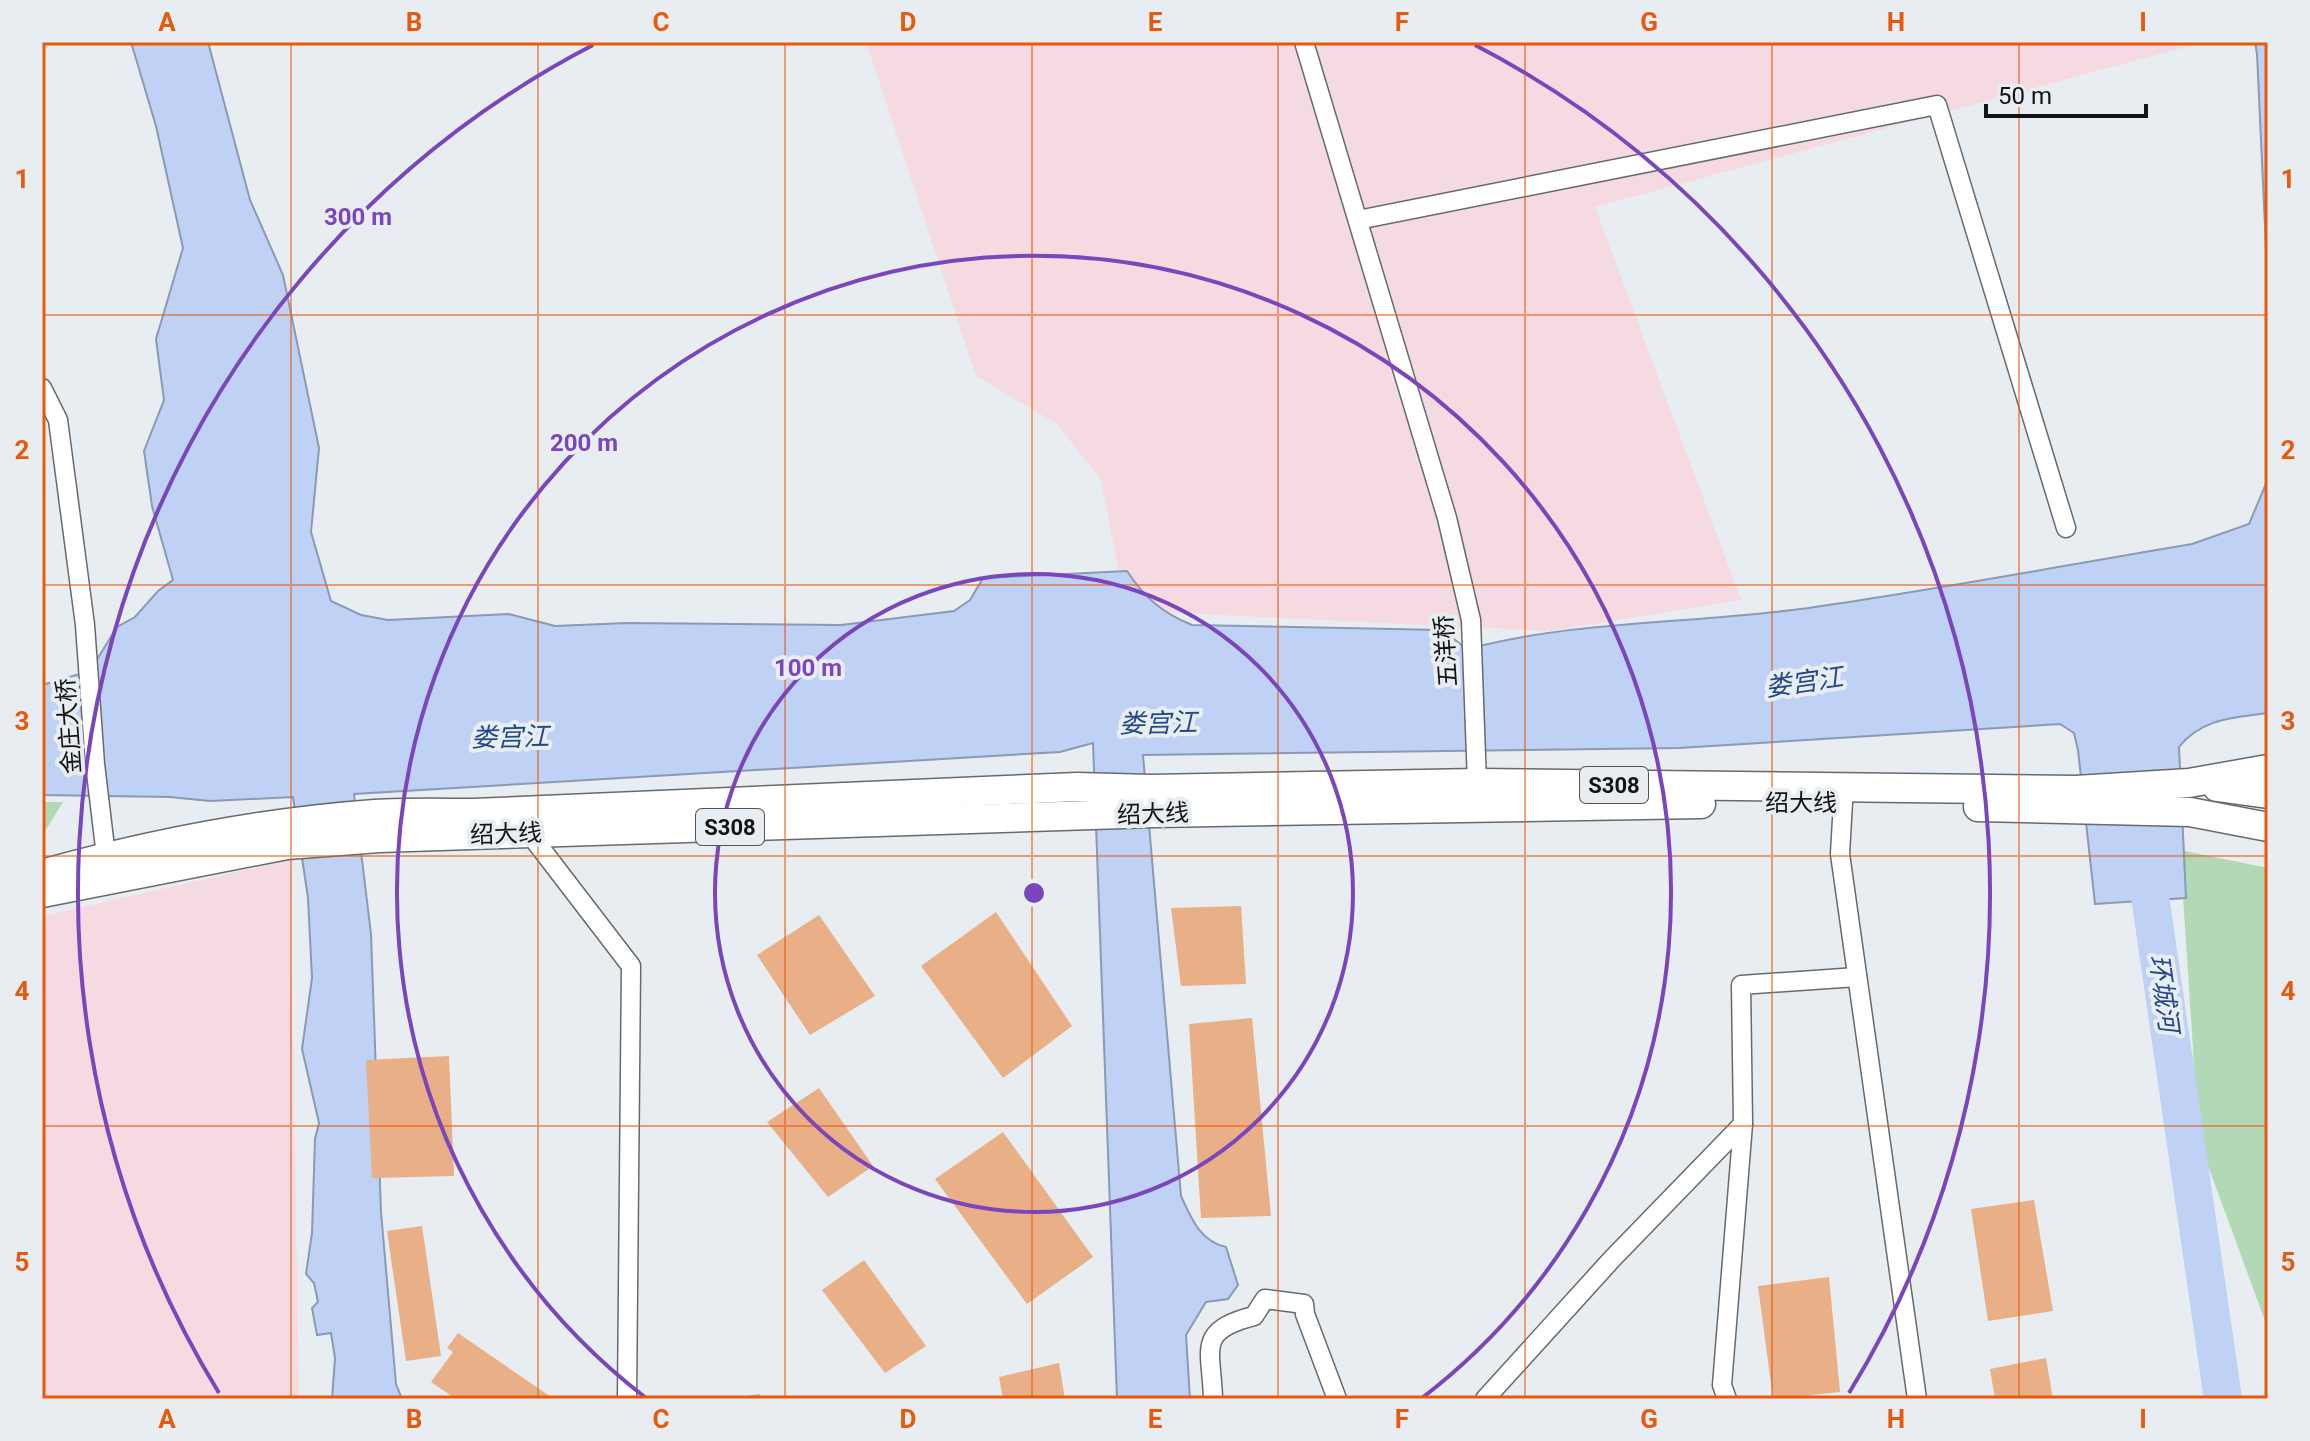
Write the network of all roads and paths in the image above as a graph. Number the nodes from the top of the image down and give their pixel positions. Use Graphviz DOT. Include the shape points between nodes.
graph roads {
  1 [pos="1304,42"];
  2 [pos="1358,220"];
  3 [pos="42,388"];
  4 [pos="2066,528"];
  5 [pos="2268,769"];
  6 [pos="1477,783"];
  7 [pos="2189,783"];
  8 [pos="2268,794"];
  9 [pos="1153,801"];
  10 [pos="2077,801"];
  11 [pos="1843,802"];
  12 [pos="378,826"];
  13 [pos="2268,827"];
  14 [pos="529,833"];
  15 [pos="287,834"];
  16 [pos="106,856"];
  17 [pos="42,874"];
  18 [pos="42,893"];
  19 [pos="1857,977"];
  20 [pos="1743,1124"];
  21 [pos="627,1399"];
  22 [pos="1213,1399"];
  23 [pos="1337,1399"];
  24 [pos="1485,1399"];
  25 [pos="1727,1399"];
  26 [pos="1917,1399"];
  1 -- 2 [label="street, 五洋桥"];
  2 -- 4 [label="street" via="1937,105"];
  2 -- 6 [label="street, 五洋桥" via="1447,518 1471,620"];
  3 -- 16 [label="street, 金庄大桥" via="58,420 85,625"];
  5 -- 7 [label="main road, S308"];
  6 -- 9 [label="main road, 绍大线 / S308"];
  6 -- 10 [label="main road, 绍大线 / S308"];
  7 -- 8 [label="main road"];
  7 -- 10 [label="main road, 绍大线 / S308"];
  9 -- 11 [label="main road, 绍大线 / S308"];
  9 -- 12 [label="main road, 绍大线 / S308" via="1077,787 505,811"];
  9 -- 14 [label="main road, 绍大线 / S308" via="1080,817"];
  10 -- 11 [label="main road, 绍大线 / S308"];
  10 -- 13 [label="main road, 绍大线 / S308" via="2190,812"];
  11 -- 19 [label="street" via="1840,854"];
  12 -- 14 [label="main road, 绍大线 / S308"];
  12 -- 15 [label="main road, 绍大线 / S308"];
  14 -- 21 [label="street" via="631,966"];
  15 -- 16 [label="main road, 绍大线 / S308"];
  15 -- 18 [label="main road, 绍大线 / S308"];
  16 -- 17 [label="main road, 绍大线 / S308"];
  19 -- 20 [label="street" via="1741,985"];
  19 -- 26 [label="street"];
  20 -- 24 [label="street"];
  20 -- 25 [label="street" via="1722,1385"];
  22 -- 23 [label="street" via="1211,1341 1217,1331 1254,1316 1265,1299 1304,1304"];
}
